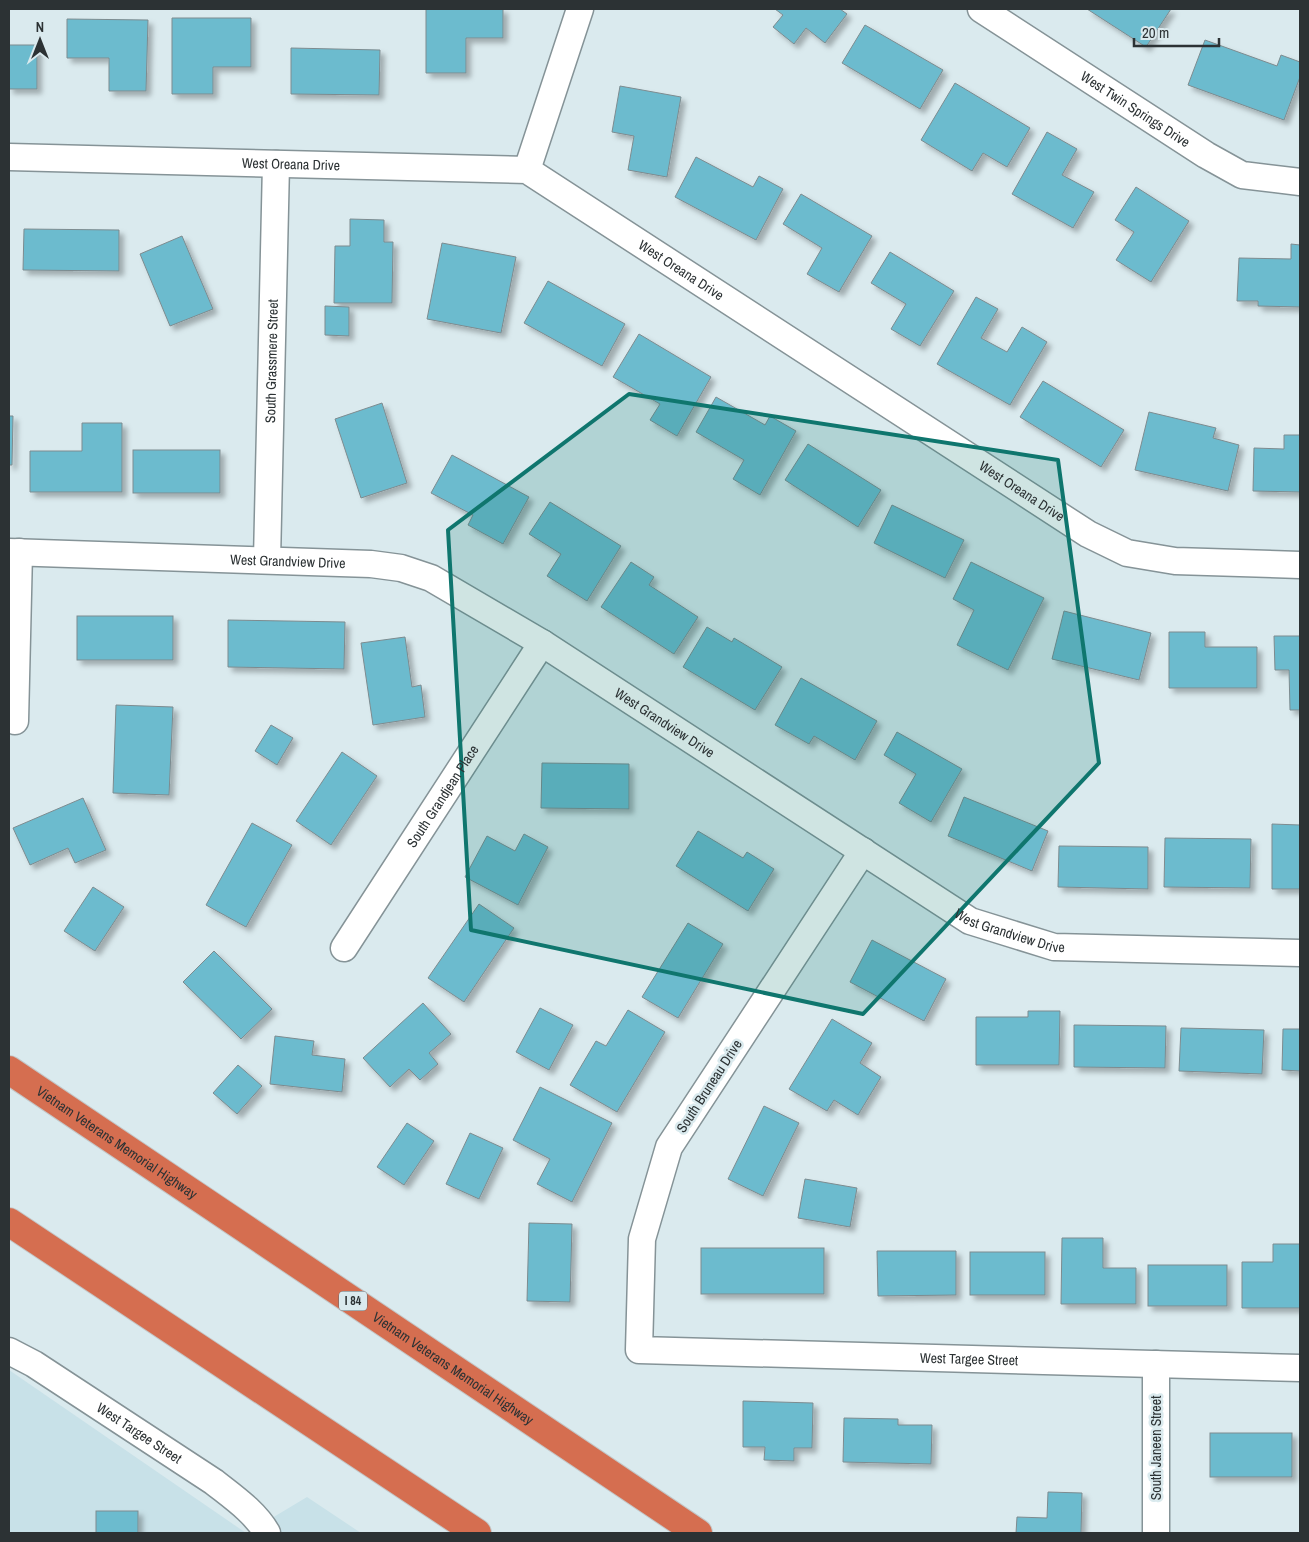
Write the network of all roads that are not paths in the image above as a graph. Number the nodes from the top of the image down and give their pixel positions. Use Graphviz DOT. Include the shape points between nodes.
graph roads {
  1 [pos="580,9"];
  2 [pos="981,9"];
  3 [pos="9,157"];
  4 [pos="276,164"];
  5 [pos="527,170"];
  6 [pos="1300,182"];
  7 [pos="14,552"];
  8 [pos="267,560"];
  9 [pos="1300,565"];
  10 [pos="542,643"];
  11 [pos="15,721"];
  12 [pos="863,851"];
  13 [pos="344,948"];
  14 [pos="1300,953"];
  15 [pos="9,1070"];
  16 [pos="9,1222"];
  17 [pos="639,1350"];
  18 [pos="9,1351"];
  19 [pos="1156,1364"];
  20 [pos="1300,1368"];
  21 [pos="264,1529"];
  22 [pos="477,1533"];
  23 [pos="698,1533"];
  24 [pos="1156,1533"];
  1 -- 5 [label="street"];
  2 -- 6 [label="street, West Twin Springs Drive" via="1242,175"];
  3 -- 4 [label="street, West Oreana Drive"];
  4 -- 5 [label="street, West Oreana Drive"];
  4 -- 8 [label="street, South Grassmere Street"];
  5 -- 9 [label="street, West Oreana Drive" via="1088,534 1127,553 1175,561"];
  7 -- 8 [label="street, West Grandview Drive"];
  7 -- 11 [label="street"];
  8 -- 10 [label="street, West Grandview Drive" via="401,568 431,578"];
  10 -- 12 [label="street, West Grandview Drive"];
  10 -- 13 [label="street, South Grandjean Place"];
  12 -- 14 [label="street, West Grandview Drive" via="970,921 1054,947"];
  12 -- 17 [label="street, South Bruneau Drive" via="669,1147 642,1238"];
  15 -- 23 [label="highway, Vietnam Veterans Memorial Highway / I 84"];
  16 -- 22 [label="highway"];
  17 -- 19 [label="street, West Targee Street"];
  18 -- 21 [label="street, West Targee Street" via="34,1364 214,1482"];
  19 -- 20 [label="street, West Targee Street"];
  19 -- 24 [label="street, South Janeen Street"];
}
